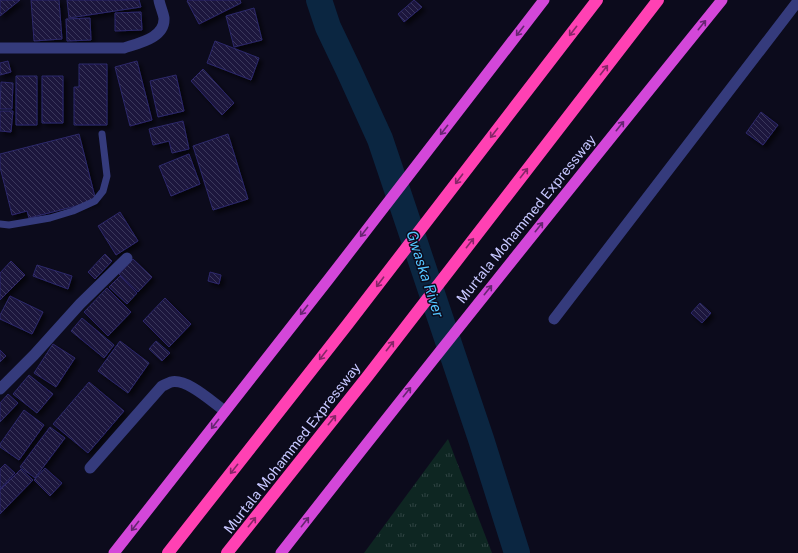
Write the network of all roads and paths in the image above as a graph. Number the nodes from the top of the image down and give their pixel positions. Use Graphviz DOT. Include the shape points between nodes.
graph roads {
  1 [pos="159,0"];
  2 [pos="544,0"];
  3 [pos="597,0"];
  4 [pos="658,0"];
  5 [pos="722,0"];
  6 [pos="798,1"];
  7 [pos="0,48"];
  8 [pos="102,134"];
  9 [pos="0,224"];
  10 [pos="127,258"];
  11 [pos="554,319"];
  12 [pos="0,389"];
  13 [pos="225,411"];
  14 [pos="90,468"];
  15 [pos="114,553"];
  16 [pos="168,553"];
  17 [pos="228,553"];
  18 [pos="281,553"];
  1 -- 7 [label="street" via="164,19 163,28 156,35 124,48"];
  2 -- 13 [label="highway, one-way"];
  3 -- 16 [label="highway, one-way"];
  17 -- 4 [label="highway, Murtala Mohammed Expressway, one-way"];
  18 -- 5 [label="highway, Murtala Mohammed Expressway, one-way" via="514,257"];
  6 -- 11 [label="street"];
  8 -- 9 [label="lane" via="107,176 103,191 96,201 50,218 9,225"];
  10 -- 12 [label="street"];
  13 -- 14 [label="street" via="191,386 171,382 162,386"];
  13 -- 15 [label="highway, one-way"];
}
